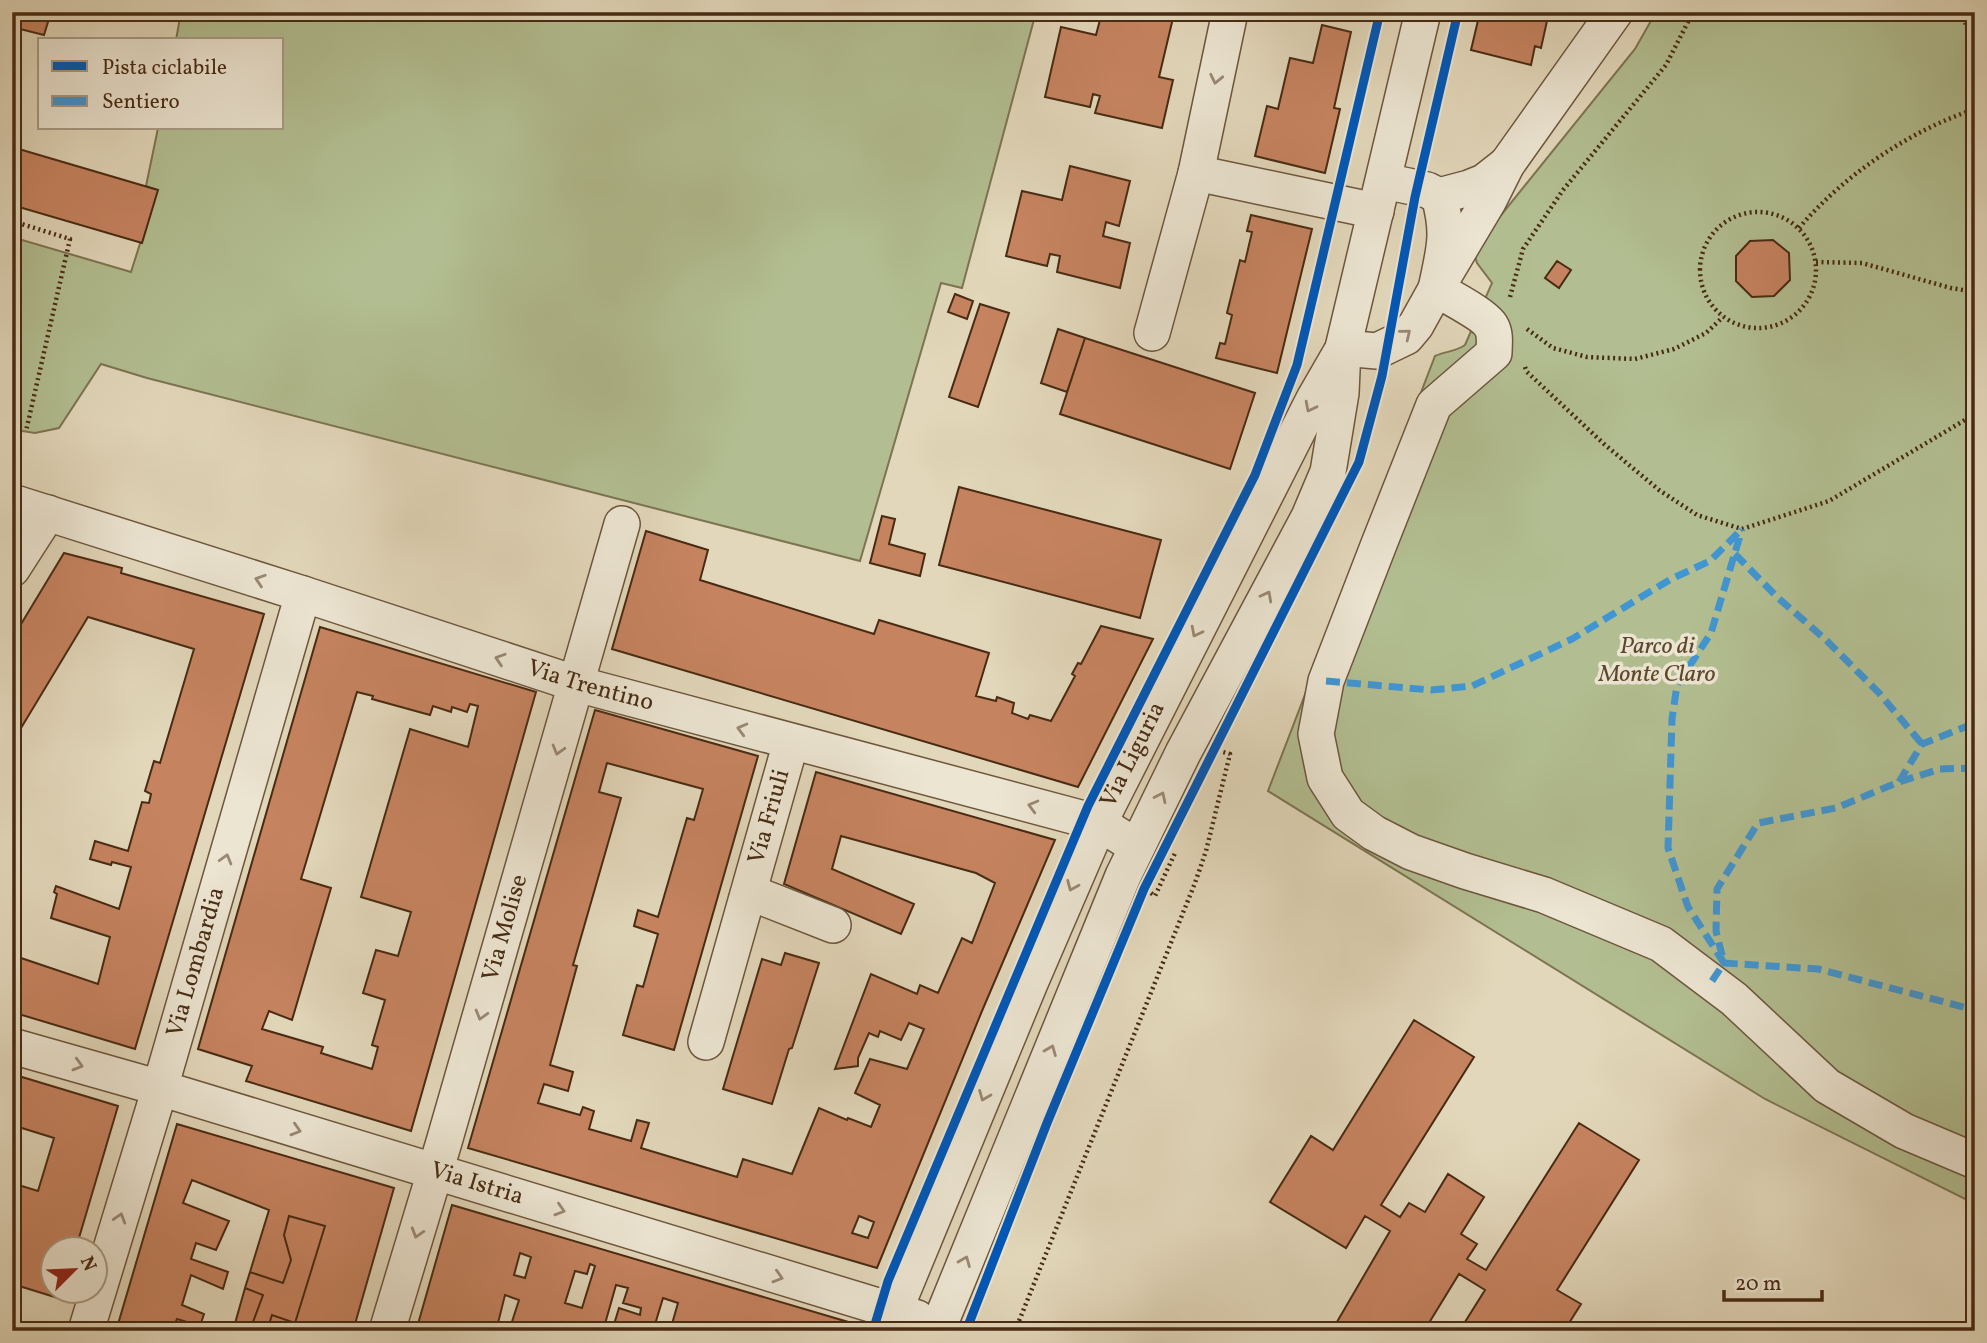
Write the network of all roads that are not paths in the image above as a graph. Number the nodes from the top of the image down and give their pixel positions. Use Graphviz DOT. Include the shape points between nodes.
graph roads {
  1 [pos="1230,12"];
  2 [pos="1423,12"];
  3 [pos="1615,12"];
  4 [pos="1507,164"];
  5 [pos="1196,173"];
  6 [pos="1380,196"];
  7 [pos="1439,196"];
  8 [pos="1436,289"];
  9 [pos="1152,333"];
  10 [pos="1343,348"];
  11 [pos="12,502"];
  12 [pos="48,513"];
  13 [pos="622,524"];
  14 [pos="12,569"];
  15 [pos="303,594"];
  16 [pos="577,684"];
  17 [pos="791,742"];
  18 [pos="1099,823"];
  19 [pos="1137,847"];
  20 [pos="749,892"];
  21 [pos="833,925"];
  22 [pos="706,1042"];
  23 [pos="12,1046"];
  24 [pos="160,1088"];
  25 [pos="1975,1161"];
  26 [pos="436,1172"];
  27 [pos="892,1321"];
  28 [pos="939,1328"];
  29 [pos="86,1331"];
  30 [pos="387,1331"];
  1 -- 5 [label="street, one-way"];
  2 -- 6 [label="street, Via Liguria"];
  3 -- 4 [label="street"];
  4 -- 7 [label="street" via="1484,182"];
  4 -- 8 [label="street"];
  5 -- 6 [label="street"];
  5 -- 9 [label="street"];
  6 -- 7 [label="street" via="1427,190"];
  6 -- 10 [label="street, Via Liguria"];
  7 -- 8 [label="street" via="1446,247"];
  10 -- 8 [label="street, one-way" via="1377,351 1406,337"];
  8 -- 25 [label="street" via="1480,316 1503,322 1494,353 1434,405 1326,681 1316,734 1325,778 1348,814 1411,852 1544,895 1661,944 1734,999 1827,1086 1904,1131"];
  10 -- 18 [label="street, Via Liguria, one-way"];
  19 -- 10 [label="street, Via Liguria, one-way" via="1328,472"];
  11 -- 12 [label="street, Via Trentino"];
  12 -- 14 [label="street"];
  15 -- 12 [label="street, Via Trentino, one-way"];
  13 -- 16 [label="street, Via Molise"];
  16 -- 15 [label="street, Via Trentino, one-way"];
  24 -- 15 [label="street, Via Lombardia, one-way"];
  17 -- 16 [label="street, Via Trentino, one-way"];
  16 -- 26 [label="street, Via Molise, one-way"];
  18 -- 17 [label="street, Via Trentino, one-way"];
  17 -- 20 [label="street, Via Friuli"];
  18 -- 19 [label="street, Via Trentino"];
  18 -- 27 [label="street, Via Liguria, one-way"];
  28 -- 19 [label="street, Via Liguria, one-way"];
  20 -- 21 [label="street, Via Friuli"];
  20 -- 22 [label="street, Via Friuli"];
  23 -- 24 [label="street, Via Istria, one-way"];
  24 -- 26 [label="street, Via Istria, one-way"];
  29 -- 24 [label="street, Via Lombardia, one-way"];
  26 -- 27 [label="street, Via Istria, one-way"];
  26 -- 30 [label="street, Via Molise, one-way"];
  27 -- 28 [label="street, Via Istria"];
}
